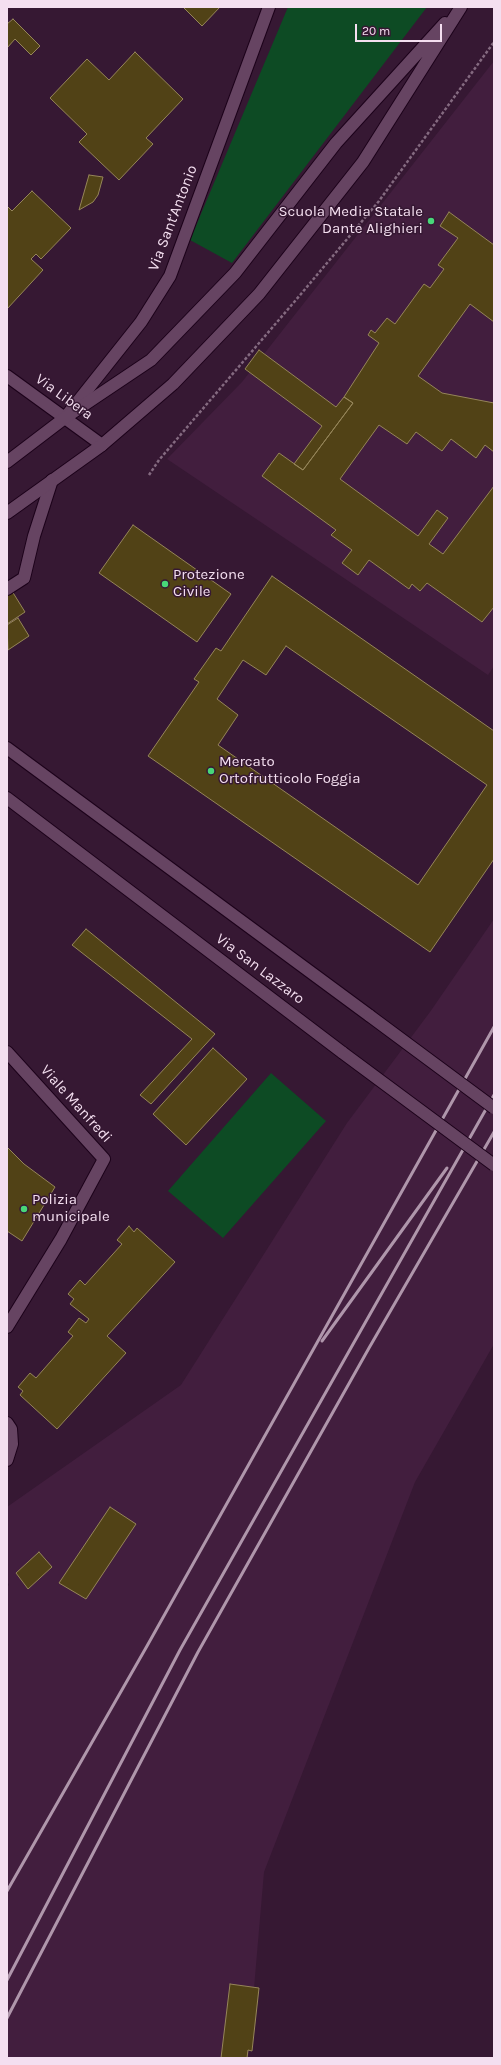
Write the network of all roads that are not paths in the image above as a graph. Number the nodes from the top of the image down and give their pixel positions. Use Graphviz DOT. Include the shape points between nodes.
graph roads {
  1 [pos="269,7"];
  2 [pos="460,7"];
  3 [pos="7,376"];
  4 [pos="66,417"];
  5 [pos="102,445"];
  6 [pos="7,462"];
  7 [pos="52,480"];
  8 [pos="7,513"];
  9 [pos="7,589"];
  10 [pos="7,748"];
  11 [pos="7,798"];
  12 [pos="7,1052"];
  13 [pos="494,1108"];
  14 [pos="494,1165"];
  15 [pos="7,1327"];
  16 [pos="7,1423"];
  17 [pos="7,1460"];
  1 -- 4 [label="main road, Via Sant'Antonio" via="170,276 141,322"];
  2 -- 4 [label="main road" via="336,143 235,273 151,360"];
  2 -- 5 [label="main road" via="363,162 260,294 173,384"];
  3 -- 4 [label="main road, Via Libera"];
  4 -- 5 [label="main road, Via Libera"];
  4 -- 6 [label="main road"];
  5 -- 7 [label="main road"];
  7 -- 8 [label="main road"];
  7 -- 9 [label="main road" via="24,578"];
  10 -- 13 [label="main road, Via San Lazzaro, bridge"];
  11 -- 14 [label="main road, Via San Lazzaro, bridge"];
  12 -- 15 [label="main road, Viale Manfredi" via="104,1159 61,1239"];
  16 -- 17 [label="main road" via="11,1429 12,1444"];
}
